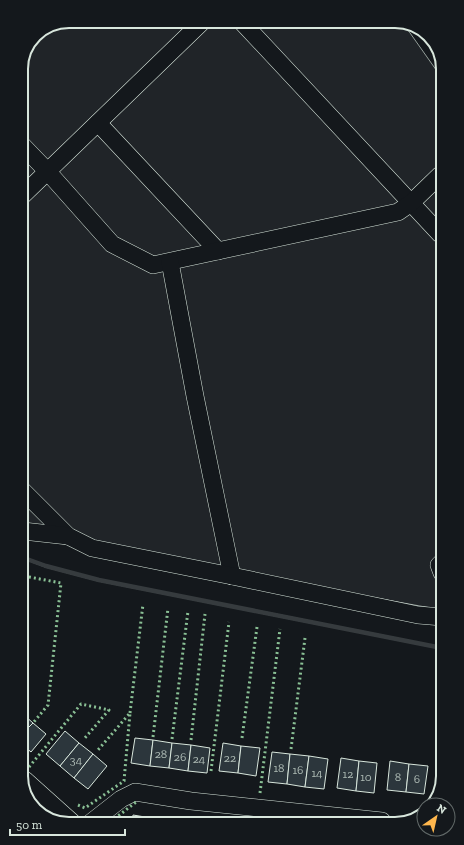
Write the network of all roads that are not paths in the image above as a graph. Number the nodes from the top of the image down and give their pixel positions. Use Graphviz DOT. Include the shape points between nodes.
graph roads {
  1 [pos="196,28"];
  2 [pos="248,28"];
  3 [pos="98,123"];
  4 [pos="28,150"];
  5 [pos="48,172"];
  6 [pos="436,179"];
  7 [pos="28,190"];
  8 [pos="411,203"];
  9 [pos="436,230"];
  10 [pos="218,251"];
  11 [pos="170,262"];
  12 [pos="28,496"];
  13 [pos="28,532"];
  14 [pos="68,536"];
  15 [pos="232,576"];
  16 [pos="436,617"];
  17 [pos="29,784"];
  18 [pos="66,817"];
  19 [pos="99,817"];
  20 [pos="344,817"];
  1 -- 3 [label="street"];
  2 -- 8 [label="street"];
  3 -- 5 [label="street"];
  3 -- 10 [label="street"];
  4 -- 5 [label="street"];
  5 -- 7 [label="street"];
  5 -- 11 [label="street" via="112,244 153,265"];
  6 -- 8 [label="street"];
  8 -- 9 [label="street"];
  8 -- 10 [label="street" via="398,212"];
  10 -- 11 [label="street"];
  11 -- 15 [label="street"];
  12 -- 14 [label="street"];
  13 -- 14 [label="street"];
  14 -- 15 [label="street" via="92,548"];
  15 -- 16 [label="street" via="418,616"];
  17 -- 18 [label="street"];
  19 -- 20 [label="street" via="121,799 135,792 191,801"];
}
